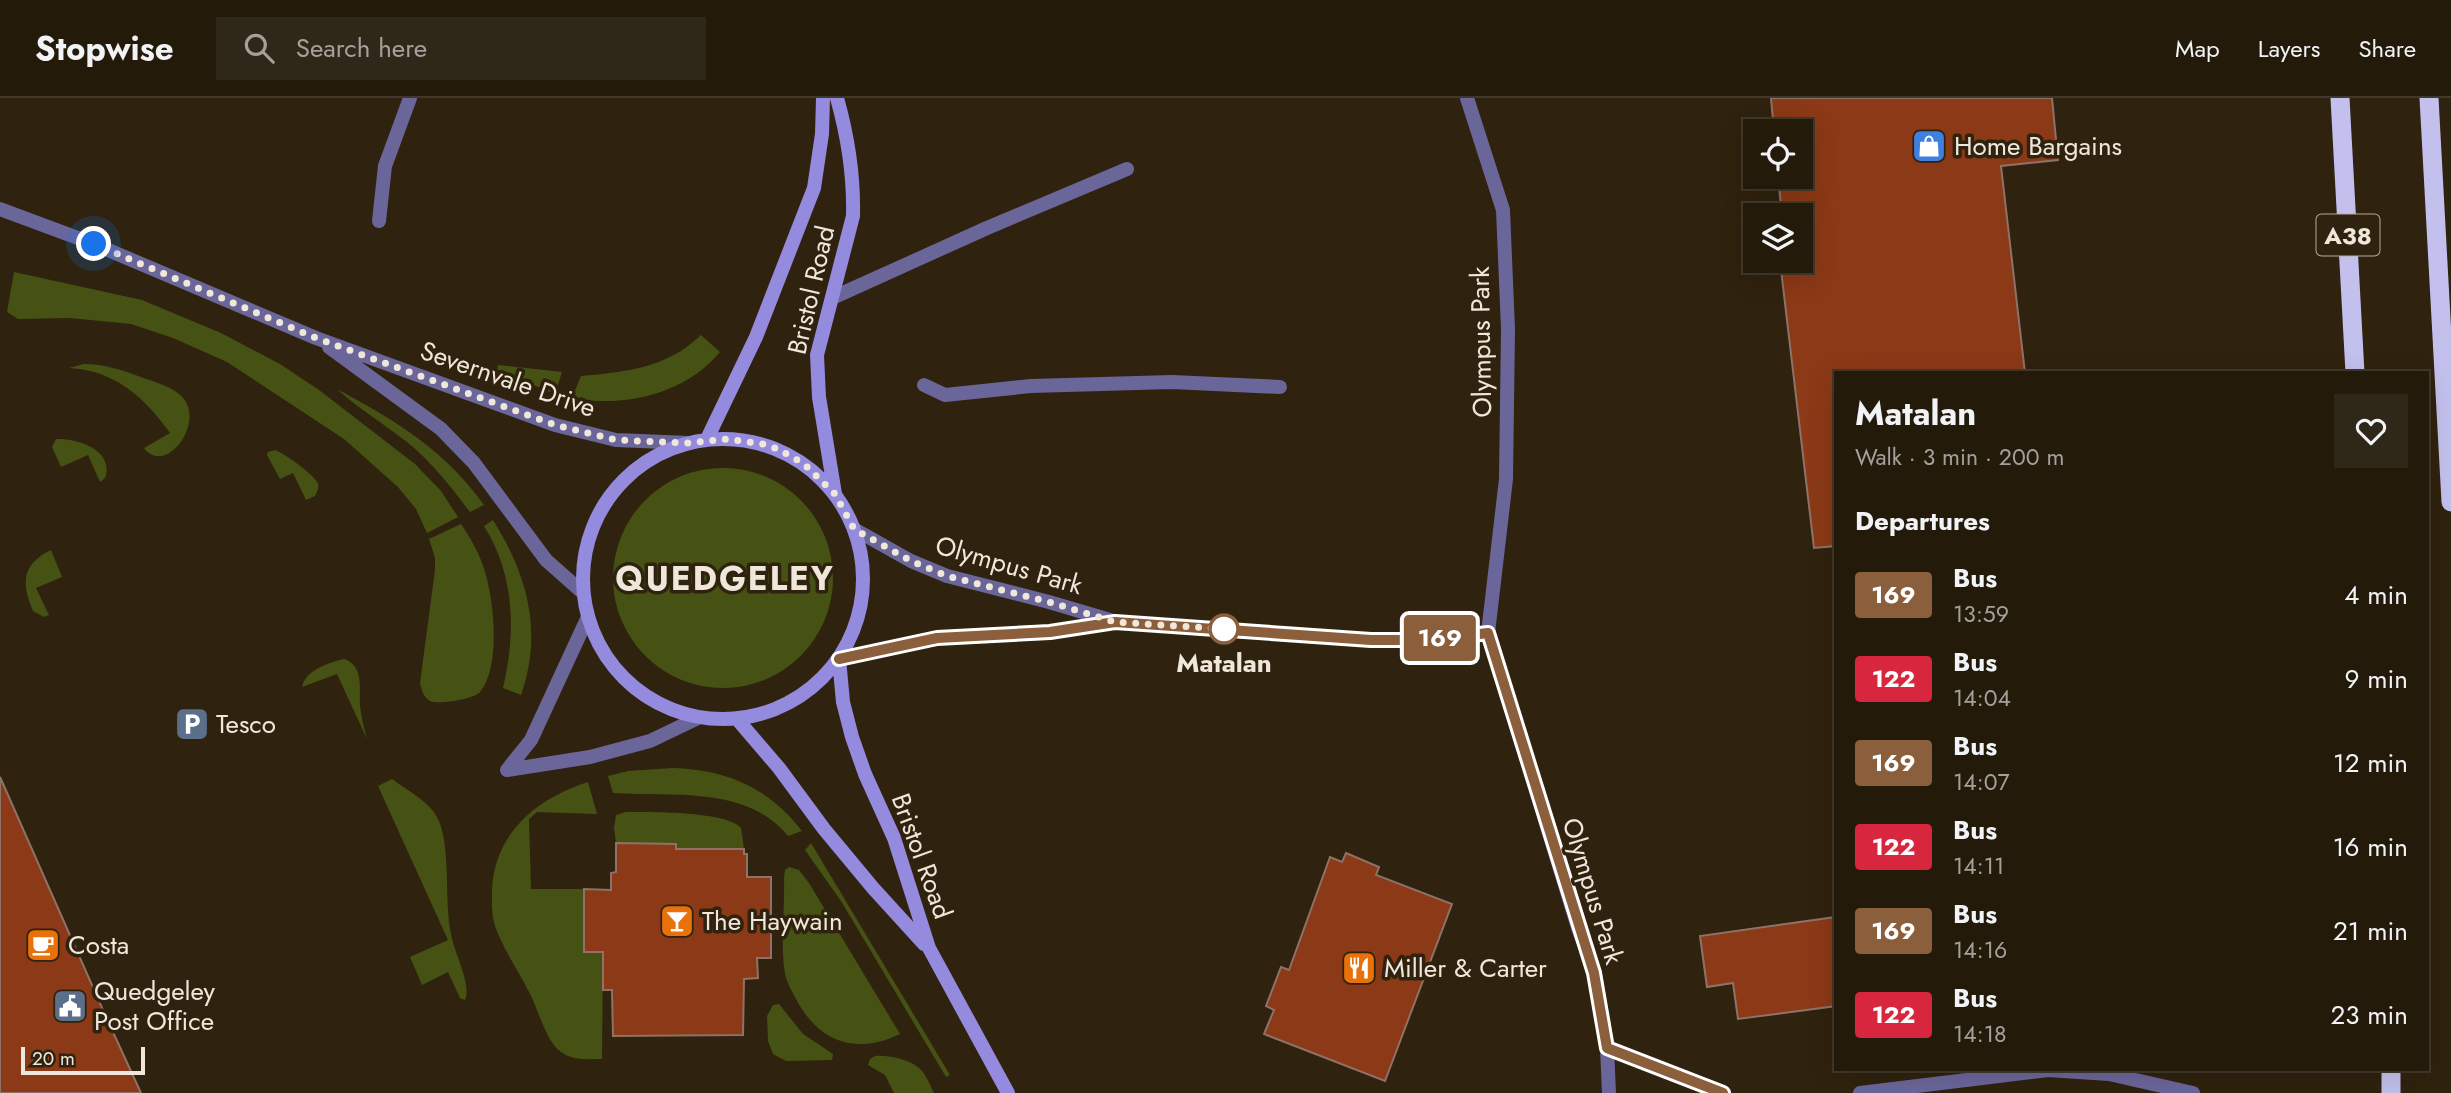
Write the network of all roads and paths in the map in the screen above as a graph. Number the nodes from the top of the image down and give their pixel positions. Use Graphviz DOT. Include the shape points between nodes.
graph roads {
  1 [pos="410,98"];
  2 [pos="823,98"];
  3 [pos="837,98"];
  4 [pos="1467,98"];
  5 [pos="2340,98"];
  6 [pos="2429,98"];
  7 [pos="1127,169"];
  8 [pos="0,209"];
  9 [pos="379,221"];
  10 [pos="832,298"];
  11 [pos="316,338"];
  12 [pos="2355,371"];
  13 [pos="923,385"];
  14 [pos="1280,387"];
  15 [pos="707,439"];
  16 [pos="689,443"];
  17 [pos="835,494"];
  18 [pos="2451,502"];
  19 [pos="854,529"];
  20 [pos="581,591"];
  21 [pos="587,618"];
  22 [pos="1115,622"];
  23 [pos="1488,633"];
  24 [pos="839,659"];
  25 [pos="698,718"];
  26 [pos="737,719"];
  27 [pos="929,948"];
  28 [pos="1607,1048"];
  29 [pos="2040,1071"];
  30 [pos="2063,1071"];
  31 [pos="2391,1071"];
  32 [pos="1008,1093"];
  33 [pos="1609,1093"];
  34 [pos="1723,1093"];
  35 [pos="1860,1093"];
  36 [pos="2193,1093"];
  37 [pos="2391,1093"];
  1 -- 9 [label="street" via="385,166"];
  2 -- 15 [label="main road, Bristol Road" via="814,188 756,337"];
  3 -- 10 [label="main road, Bristol Road" via="848,136 854,197"];
  4 -- 23 [label="street, Olympus Park" via="1503,211 1508,329 1506,479"];
  5 -- 12 [label="highway, A38"];
  6 -- 18 [label="highway"];
  7 -- 10 [label="street"];
  8 -- 11 [label="street, Severnvale Drive"];
  10 -- 17 [label="main road, Bristol Road" via="817,355"];
  11 -- 16 [label="street, Severnvale Drive" via="555,425 616,440"];
  11 -- 20 [label="street, Severnvale Drive" via="441,429 474,463 546,560"];
  13 -- 14 [label="street" via="945,395 1120,383"];
  15 -- 16 [label="main road"];
  15 -- 17 [label="main road" via="778,449 804,464"];
  16 -- 20 [label="main road" via="639,466 607,500 583,556"];
  17 -- 19 [label="main road"];
  19 -- 22 [label="street, Olympus Park" via="947,576"];
  19 -- 24 [label="main road" via="863,566 863,593 851,637"];
  20 -- 21 [label="main road"];
  21 -- 25 [label="main road" via="615,671 647,698"];
  21 -- 25 [label="street" via="531,740 508,770 590,757 650,741"];
  22 -- 23 [label="street, Olympus Park" via="1371,640"];
  22 -- 24 [label="street, Olympus Park" via="1050,632 937,638"];
  23 -- 28 [label="street, Olympus Park" via="1594,973"];
  24 -- 26 [label="main road" via="805,694 772,711"];
  24 -- 27 [label="main road, Bristol Road" via="852,737 894,838"];
  25 -- 26 [label="main road"];
  26 -- 27 [label="main road, Bristol Road" via="873,888"];
  27 -- 32 [label="main road, Bristol Road"];
  28 -- 33 [label="street, Olympus Park"];
  28 -- 34 [label="street"];
  29 -- 35 [label="street"];
  30 -- 36 [label="street" via="2109,1074"];
  31 -- 37 [label="highway"];
}
